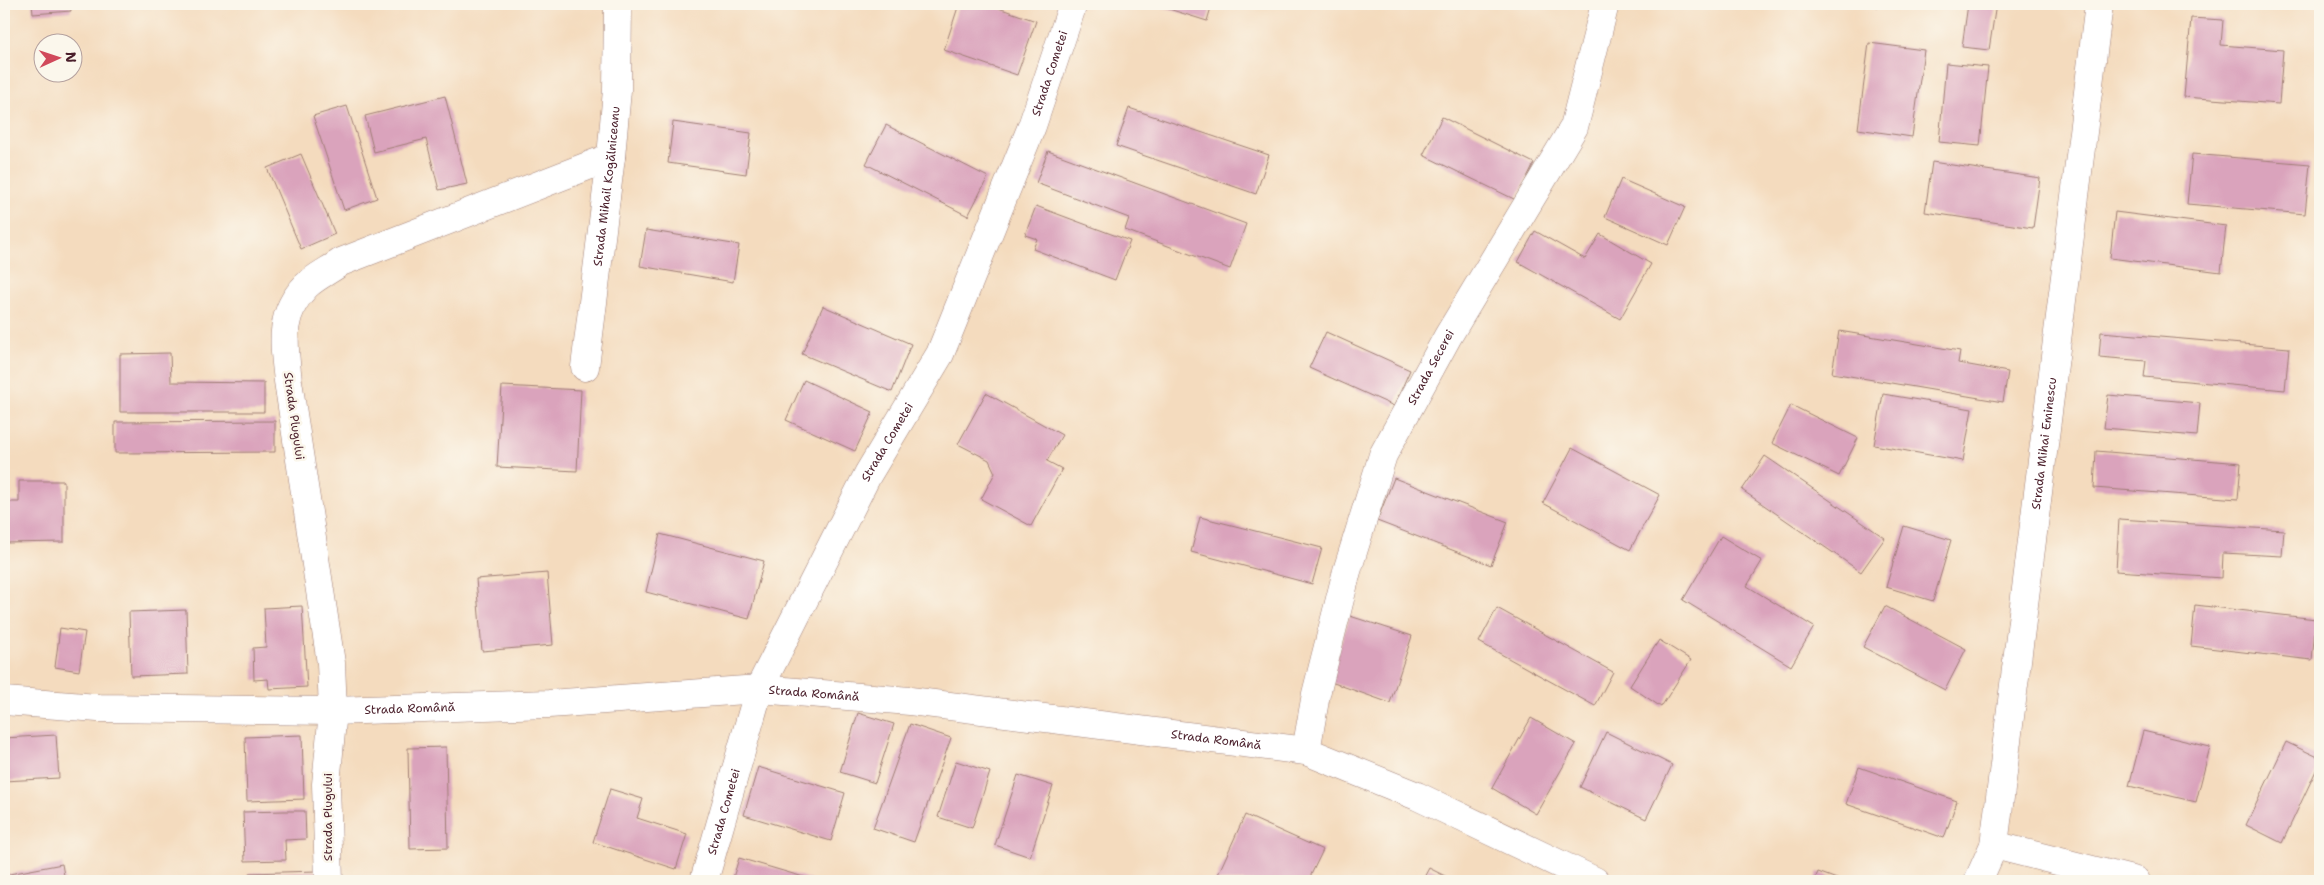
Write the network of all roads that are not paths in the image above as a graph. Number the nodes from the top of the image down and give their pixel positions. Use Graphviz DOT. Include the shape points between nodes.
graph roads {
  1 [pos="618,4"];
  2 [pos="1073,4"];
  3 [pos="1605,4"];
  4 [pos="2100,4"];
  5 [pos="611,157"];
  6 [pos="585,367"];
  7 [pos="759,689"];
  8 [pos="4,702"];
  9 [pos="333,712"];
  10 [pos="1306,751"];
  11 [pos="1994,844"];
  12 [pos="329,881"];
  13 [pos="704,881"];
  14 [pos="1595,881"];
  15 [pos="1978,881"];
  16 [pos="2136,881"];
  1 -- 5 [label="street, Strada Mihail Kogălniceanu" via="617,90"];
  2 -- 7 [label="street, Strada Cometei" via="1032,126 940,354 868,474"];
  3 -- 10 [label="street, Strada Secerei" via="1574,127 1448,336 1383,455 1347,571 1316,694"];
  4 -- 11 [label="street, Strada Mihai Eminescu"];
  5 -- 6 [label="street, Strada Mihail Kogălniceanu"];
  5 -- 9 [label="street, Strada Plugului" via="341,262 306,285 288,310 284,343 288,381 330,663"];
  7 -- 9 [label="street, Strada Română" via="549,704"];
  7 -- 10 [label="street, Strada Română" via="910,701"];
  7 -- 13 [label="street, Strada Cometei"];
  8 -- 9 [label="street, Strada Română" via="98,708"];
  9 -- 12 [label="street, Strada Plugului" via="326,784"];
  10 -- 14 [label="street, Strada Română" via="1417,796"];
  11 -- 15 [label="street, Strada Mihai Eminescu"];
  11 -- 16 [label="street"];
}
